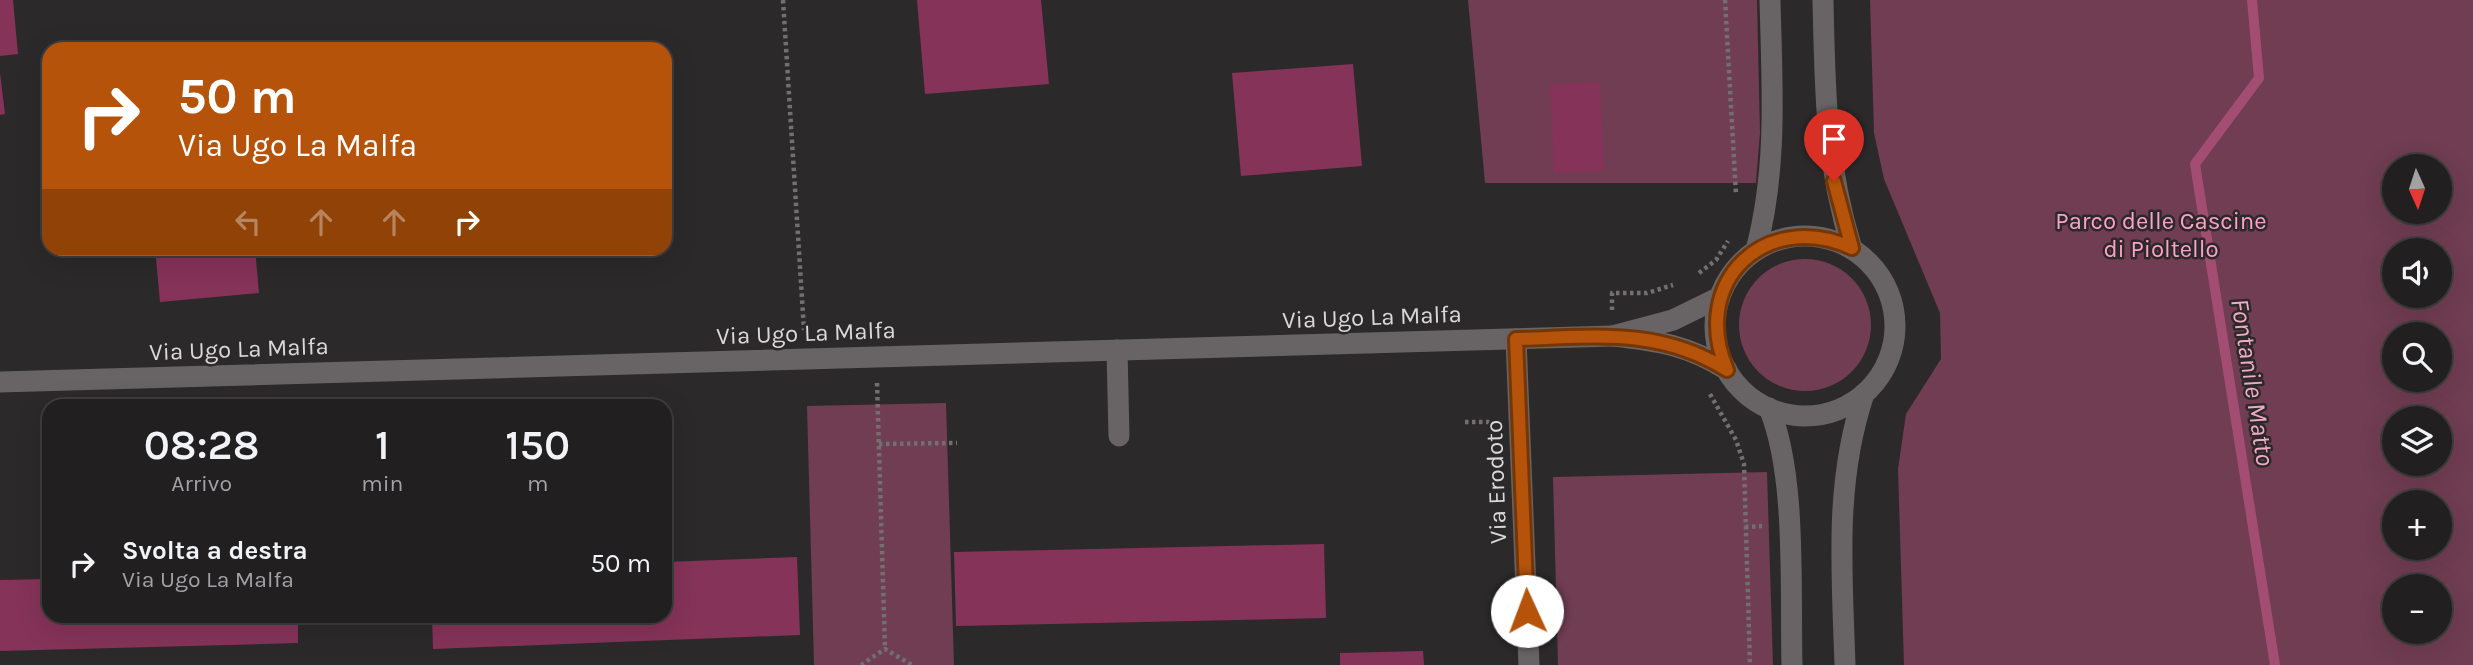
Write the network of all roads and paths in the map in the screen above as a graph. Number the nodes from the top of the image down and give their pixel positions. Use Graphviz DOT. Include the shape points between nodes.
graph roads {
  1 [pos="783,0"];
  2 [pos="1770,0"];
  3 [pos="1823,0"];
  4 [pos="1852,248"];
  5 [pos="1756,250"];
  6 [pos="1720,297"];
  7 [pos="1613,336"];
  8 [pos="1516,339"];
  9 [pos="1116,350"];
  10 [pos="876,357"];
  11 [pos="805,359"];
  12 [pos="1727,370"];
  13 [pos="0,382"];
  14 [pos="1864,394"];
  15 [pos="1769,408"];
  16 [pos="1119,436"];
  17 [pos="957,443"];
  18 [pos="878,444"];
  19 [pos="885,649"];
  20 [pos="861,665"];
  21 [pos="912,665"];
  22 [pos="1529,665"];
  23 [pos="1792,665"];
  24 [pos="1845,665"];
  1 -- 11 [label="path"];
  2 -- 5 [label="street" via="1773,153"];
  3 -- 4 [label="street" via="1829,154"];
  4 -- 5 [label="street" via="1814,236 1774,241"];
  4 -- 14 [label="street" via="1882,278 1896,318 1889,360"];
  5 -- 6 [label="street" via="1728,279"];
  6 -- 7 [label="street, Via Ugo La Malfa" via="1673,320"];
  6 -- 12 [label="street" via="1716,334"];
  7 -- 8 [label="street, Via Ugo La Malfa"];
  7 -- 12 [label="street, Via Ugo La Malfa" via="1677,345 1701,353"];
  8 -- 9 [label="street, Via Ugo La Malfa"];
  8 -- 22 [label="street, Via Erodoto"];
  9 -- 10 [label="street, Via Ugo La Malfa"];
  9 -- 16 [label="street"];
  10 -- 11 [label="street, Via Ugo La Malfa"];
  10 -- 18 [label="path"];
  11 -- 13 [label="street, Via Ugo La Malfa"];
  12 -- 15 [label="street" via="1738,385"];
  14 -- 15 [label="street" via="1850,404 1818,414"];
  14 -- 24 [label="street" via="1848,448 1841,500"];
  15 -- 23 [label="street" via="1777,427 1785,478"];
  17 -- 18 [label="path"];
  18 -- 19 [label="path"];
  19 -- 20 [label="path"];
  19 -- 21 [label="path"];
}
